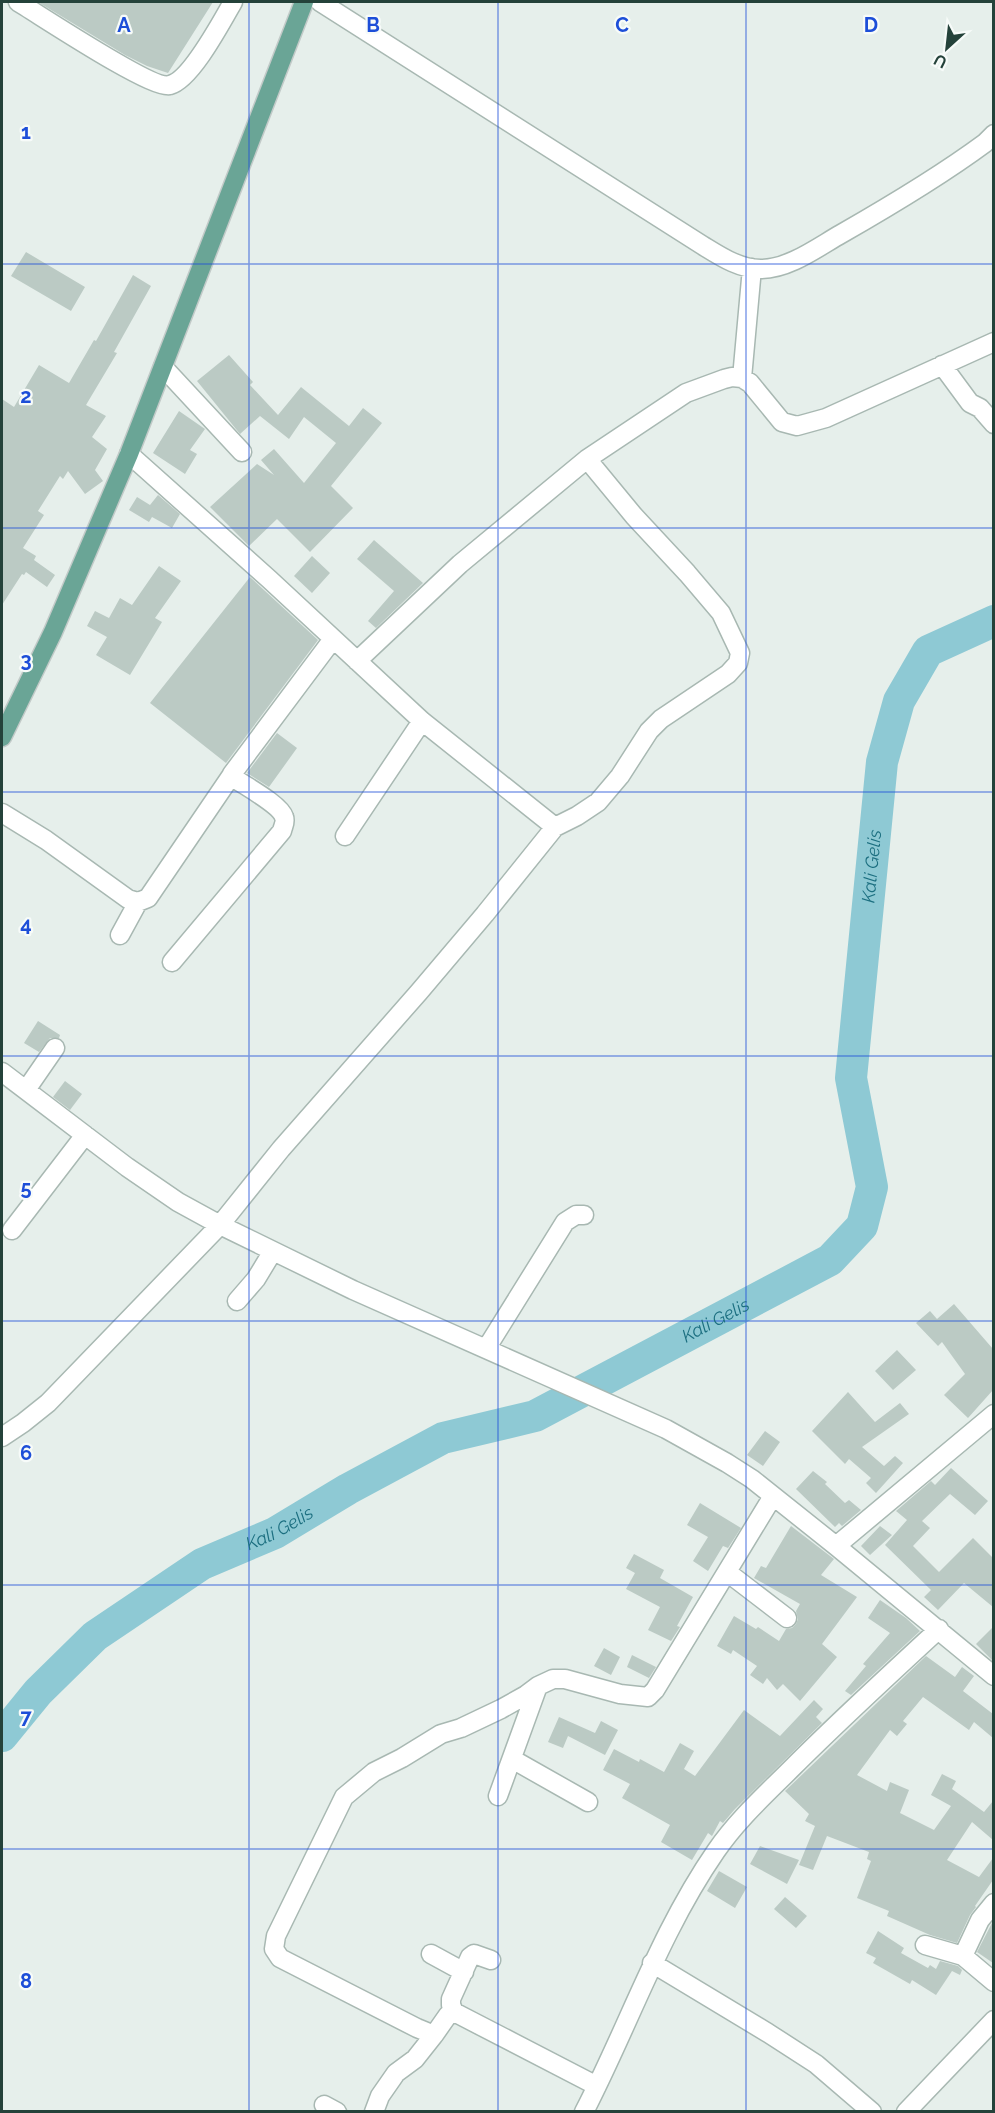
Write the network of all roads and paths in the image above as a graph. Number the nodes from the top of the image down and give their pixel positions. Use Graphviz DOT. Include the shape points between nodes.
graph roads {
  1 [pos="18,2"];
  2 [pos="233,2"];
  3 [pos="304,2"];
  4 [pos="320,2"];
  5 [pos="993,134"];
  6 [pos="752,268"];
  7 [pos="993,342"];
  8 [pos="942,365"];
  9 [pos="163,367"];
  10 [pos="742,378"];
  11 [pos="993,423"];
  12 [pos="242,452"];
  13 [pos="129,454"];
  14 [pos="587,459"];
  15 [pos="333,639"];
  16 [pos="357,662"];
  17 [pos="422,721"];
  18 [pos="2,737"];
  19 [pos="231,776"];
  20 [pos="2,813"];
  21 [pos="555,827"];
  22 [pos="345,836"];
  23 [pos="138,902"];
  24 [pos="120,935"];
  25 [pos="172,962"];
  26 [pos="55,1048"];
  27 [pos="2,1072"];
  28 [pos="26,1090"];
  29 [pos="85,1135"];
  30 [pos="584,1215"];
  31 [pos="220,1225"];
  32 [pos="12,1230"];
  33 [pos="273,1251"];
  34 [pos="237,1301"];
  35 [pos="486,1349"];
  36 [pos="993,1414"];
  37 [pos="2,1437"];
  38 [pos="773,1496"];
  39 [pos="836,1546"];
  40 [pos="727,1572"];
  41 [pos="787,1618"];
  42 [pos="939,1629"];
  43 [pos="993,1676"];
  44 [pos="538,1686"];
  45 [pos="512,1759"];
  46 [pos="498,1796"];
  47 [pos="588,1802"];
  48 [pos="993,1903"];
  49 [pos="925,1945"];
  50 [pos="431,1954"];
  51 [pos="963,1956"];
  52 [pos="491,1960"];
  53 [pos="652,1963"];
  54 [pos="464,1972"];
  55 [pos="993,1982"];
  56 [pos="454,2012"];
  57 [pos="993,2020"];
  58 [pos="434,2035"];
  59 [pos="597,2086"];
  60 [pos="374,2112"];
  61 [pos="584,2112"];
  62 [pos="872,2112"];
  63 [pos="906,2112"];
  1 -- 2 [label="street" via="129,69 167,86 192,66"];
  3 -- 9 [label="main road"];
  4 -- 6 [label="street" via="702,245 735,264"];
  5 -- 6 [label="street" via="920,188 807,253 770,268"];
  6 -- 10 [label="street"];
  7 -- 8 [label="street"];
  8 -- 10 [label="street" via="826,418 797,426 776,417"];
  8 -- 11 [label="street" via="970,403"];
  9 -- 12 [label="street"];
  9 -- 13 [label="main road"];
  10 -- 14 [label="street" via="724,379 686,393"];
  13 -- 15 [label="street"];
  13 -- 18 [label="main road"];
  14 -- 16 [label="street" via="460,564"];
  14 -- 21 [label="street" via="721,613 740,658 728,674 661,719 598,802"];
  15 -- 16 [label="street"];
  15 -- 19 [label="street"];
  16 -- 17 [label="street"];
  17 -- 21 [label="street"];
  17 -- 22 [label="street"];
  19 -- 23 [label="street" via="148,898"];
  19 -- 25 [label="street" via="276,806 285,822 276,839"];
  20 -- 23 [label="street" via="108,886"];
  21 -- 31 [label="street"];
  23 -- 24 [label="street"];
  26 -- 28 [label="street"];
  27 -- 28 [label="street"];
  28 -- 29 [label="street"];
  29 -- 31 [label="street" via="178,1202"];
  29 -- 32 [label="street"];
  30 -- 35 [label="street" via="570,1218 562,1226"];
  31 -- 33 [label="street"];
  31 -- 37 [label="street" via="48,1403"];
  33 -- 34 [label="street"];
  33 -- 35 [label="street"];
  35 -- 38 [label="street" via="698,1446"];
  36 -- 39 [label="street"];
  38 -- 39 [label="street"];
  38 -- 40 [label="street"];
  39 -- 42 [label="street"];
  40 -- 41 [label="street"];
  40 -- 44 [label="street" via="656,1690 648,1697 620,1694 565,1679"];
  42 -- 43 [label="street"];
  42 -- 53 [label="street" via="737,1823 692,1887"];
  44 -- 45 [label="street"];
  44 -- 58 [label="street" via="501,1709 441,1734 374,1772 344,1797 276,1936 274,1949 280,1958"];
  45 -- 46 [label="street"];
  45 -- 47 [label="street"];
  48 -- 51 [label="street"];
  49 -- 51 [label="street"];
  50 -- 54 [label="street"];
  51 -- 55 [label="street"];
  52 -- 54 [label="street" via="474,1954"];
  53 -- 59 [label="street"];
  53 -- 62 [label="street" via="816,2064"];
  54 -- 56 [label="street" via="451,1999"];
  56 -- 58 [label="street" via="448,2014"];
  56 -- 59 [label="street"];
  57 -- 63 [label="street"];
  58 -- 60 [label="street" via="415,2059 396,2073"];
  59 -- 61 [label="street"];
}
